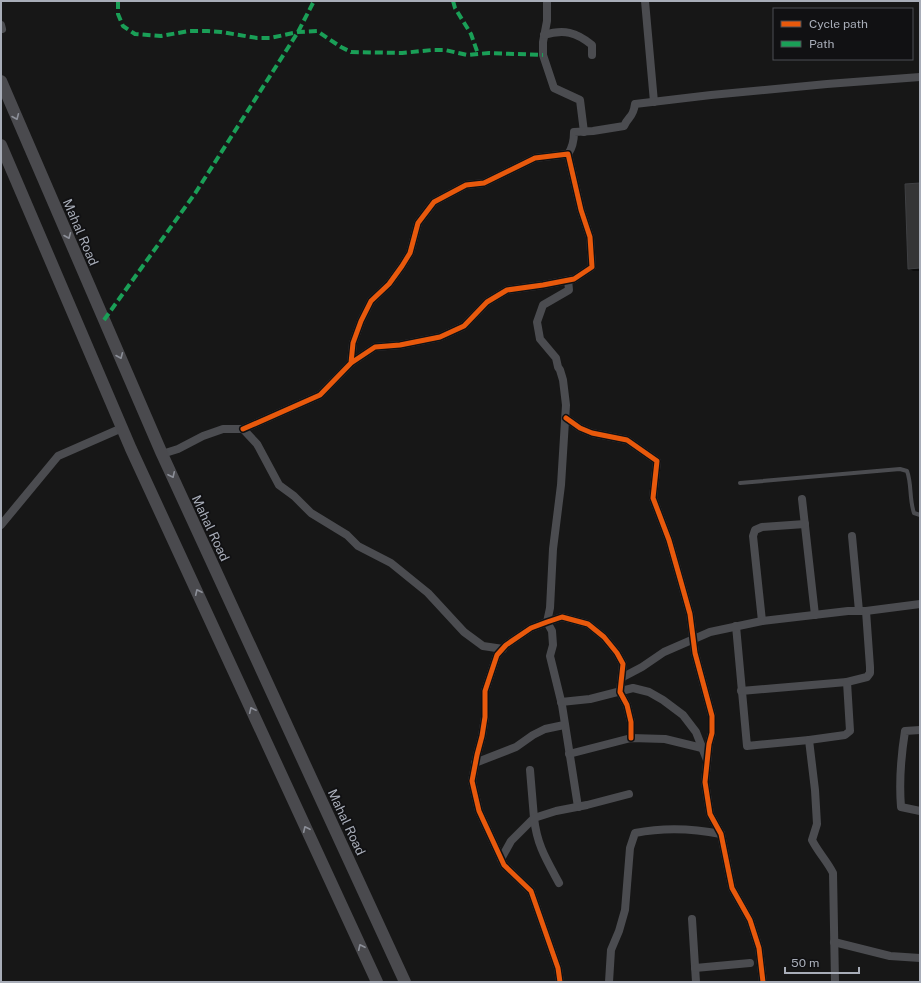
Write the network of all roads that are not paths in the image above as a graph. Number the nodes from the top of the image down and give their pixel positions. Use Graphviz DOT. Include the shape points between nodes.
graph roads {
  1 [pos="548,1"];
  2 [pos="645,1"];
  3 [pos="544,35"];
  4 [pos="592,55"];
  5 [pos="920,77"];
  6 [pos="1,81"];
  7 [pos="654,102"];
  8 [pos="584,132"];
  9 [pos="1,145"];
  10 [pos="568,154"];
  11 [pos="568,280"];
  12 [pos="351,363"];
  13 [pos="566,418"];
  14 [pos="122,428"];
  15 [pos="243,429"];
  16 [pos="162,454"];
  17 [pos="740,483"];
  18 [pos="802,499"];
  19 [pos="920,515"];
  20 [pos="805,524"];
  21 [pos="1,525"];
  22 [pos="852,536"];
  23 [pos="920,604"];
  24 [pos="863,611"];
  25 [pos="814,615"];
  26 [pos="762,620"];
  27 [pos="547,622"];
  28 [pos="736,626"];
  29 [pos="693,639"];
  30 [pos="503,649"];
  31 [pos="623,677"];
  32 [pos="847,682"];
  33 [pos="741,691"];
  34 [pos="620,692"];
  35 [pos="561,702"];
  36 [pos="564,726"];
  37 [pos="920,730"];
  38 [pos="631,738"];
  39 [pos="809,740"];
  40 [pos="702,748"];
  41 [pos="569,754"];
  42 [pos="707,762"];
  43 [pos="475,763"];
  44 [pos="530,770"];
  45 [pos="629,794"];
  46 [pos="578,807"];
  47 [pos="920,811"];
  48 [pos="534,818"];
  49 [pos="721,834"];
  50 [pos="501,859"];
  51 [pos="559,882"];
  52 [pos="692,919"];
  53 [pos="834,942"];
  54 [pos="920,957"];
  55 [pos="750,963"];
  56 [pos="695,968"];
  57 [pos="377,982"];
  58 [pos="405,982"];
  59 [pos="560,982"];
  60 [pos="609,982"];
  61 [pos="696,982"];
  62 [pos="763,982"];
  63 [pos="835,982"];
  1 -- 3 [label="street"];
  2 -- 7 [label="street"];
  3 -- 4 [label="street" via="567,31 592,45"];
  3 -- 8 [label="street" via="543,56 554,88 580,100"];
  5 -- 7 [label="street"];
  6 -- 16 [label="main road, Mahal Road, one-way"];
  7 -- 8 [label="street" via="635,104 634,112 624,126"];
  8 -- 10 [label="street" via="574,132 572,148"];
  9 -- 14 [label="main road"];
  10 -- 11 [label="street" via="590,237 592,267"];
  10 -- 12 [label="street" via="535,158 484,183 466,185 434,202 418,223 410,253 402,266 389,284 371,301 353,343"];
  11 -- 12 [label="street" via="507,290 487,302 464,326 440,337 375,347"];
  11 -- 13 [label="street" via="569,290 544,305 537,322 540,339 556,358 563,380"];
  12 -- 15 [label="street" via="320,395"];
  13 -- 27 [label="street"];
  13 -- 29 [label="street" via="592,433 627,440 657,461 653,498 670,540 690,614"];
  14 -- 21 [label="street" via="58,456"];
  57 -- 14 [label="main road, one-way"];
  15 -- 16 [label="street" via="223,429"];
  15 -- 30 [label="street" via="257,444 279,485 311,513 347,535 358,546 391,563 428,593 464,632 483,646"];
  16 -- 58 [label="main road, Mahal Road, one-way"];
  17 -- 19 [label="lane" via="900,469 907,471 912,507 914,513"];
  18 -- 20 [label="street"];
  20 -- 25 [label="street"];
  20 -- 26 [label="street" via="762,527 755,530 753,536"];
  22 -- 24 [label="street"];
  23 -- 24 [label="street"];
  24 -- 25 [label="street"];
  24 -- 32 [label="street" via="870,674"];
  25 -- 26 [label="street"];
  26 -- 28 [label="street"];
  27 -- 30 [label="street" via="531,628"];
  27 -- 31 [label="street" via="562,617 588,624 604,636 617,653 623,664"];
  27 -- 35 [label="street" via="552,632 553,645 550,656"];
  28 -- 29 [label="street"];
  28 -- 33 [label="street"];
  29 -- 31 [label="street" via="664,652"];
  29 -- 42 [label="street" via="712,716"];
  30 -- 43 [label="street" via="497,655 485,691 484,723"];
  31 -- 34 [label="street"];
  32 -- 33 [label="street"];
  32 -- 39 [label="street" via="850,731 845,735"];
  33 -- 39 [label="street" via="747,746"];
  34 -- 35 [label="street"];
  34 -- 38 [label="street" via="631,722"];
  34 -- 40 [label="street" via="633,688 649,692 663,700 683,715 696,732"];
  35 -- 36 [label="street"];
  36 -- 41 [label="street"];
  36 -- 43 [label="street" via="545,729 516,747"];
  37 -- 47 [label="street" via="905,732 900,793 901,807"];
  38 -- 40 [label="street" via="665,739"];
  38 -- 41 [label="street"];
  39 -- 53 [label="street" via="817,824 812,840 833,873"];
  40 -- 42 [label="street"];
  41 -- 46 [label="street"];
  42 -- 49 [label="street" via="705,782 710,814"];
  43 -- 50 [label="street" via="472,781 479,811"];
  44 -- 48 [label="street"];
  45 -- 46 [label="street"];
  46 -- 48 [label="street"];
  48 -- 50 [label="street" via="511,841"];
  48 -- 51 [label="street" via="539,845"];
  49 -- 60 [label="street" via="672,828 635,833 630,848 625,910 611,950"];
  49 -- 62 [label="street" via="732,888 750,920 759,948"];
  50 -- 59 [label="street" via="531,891 558,968"];
  52 -- 56 [label="street"];
  53 -- 54 [label="street" via="890,956"];
  53 -- 63 [label="street"];
  55 -- 56 [label="street"];
  56 -- 61 [label="street"];
}
